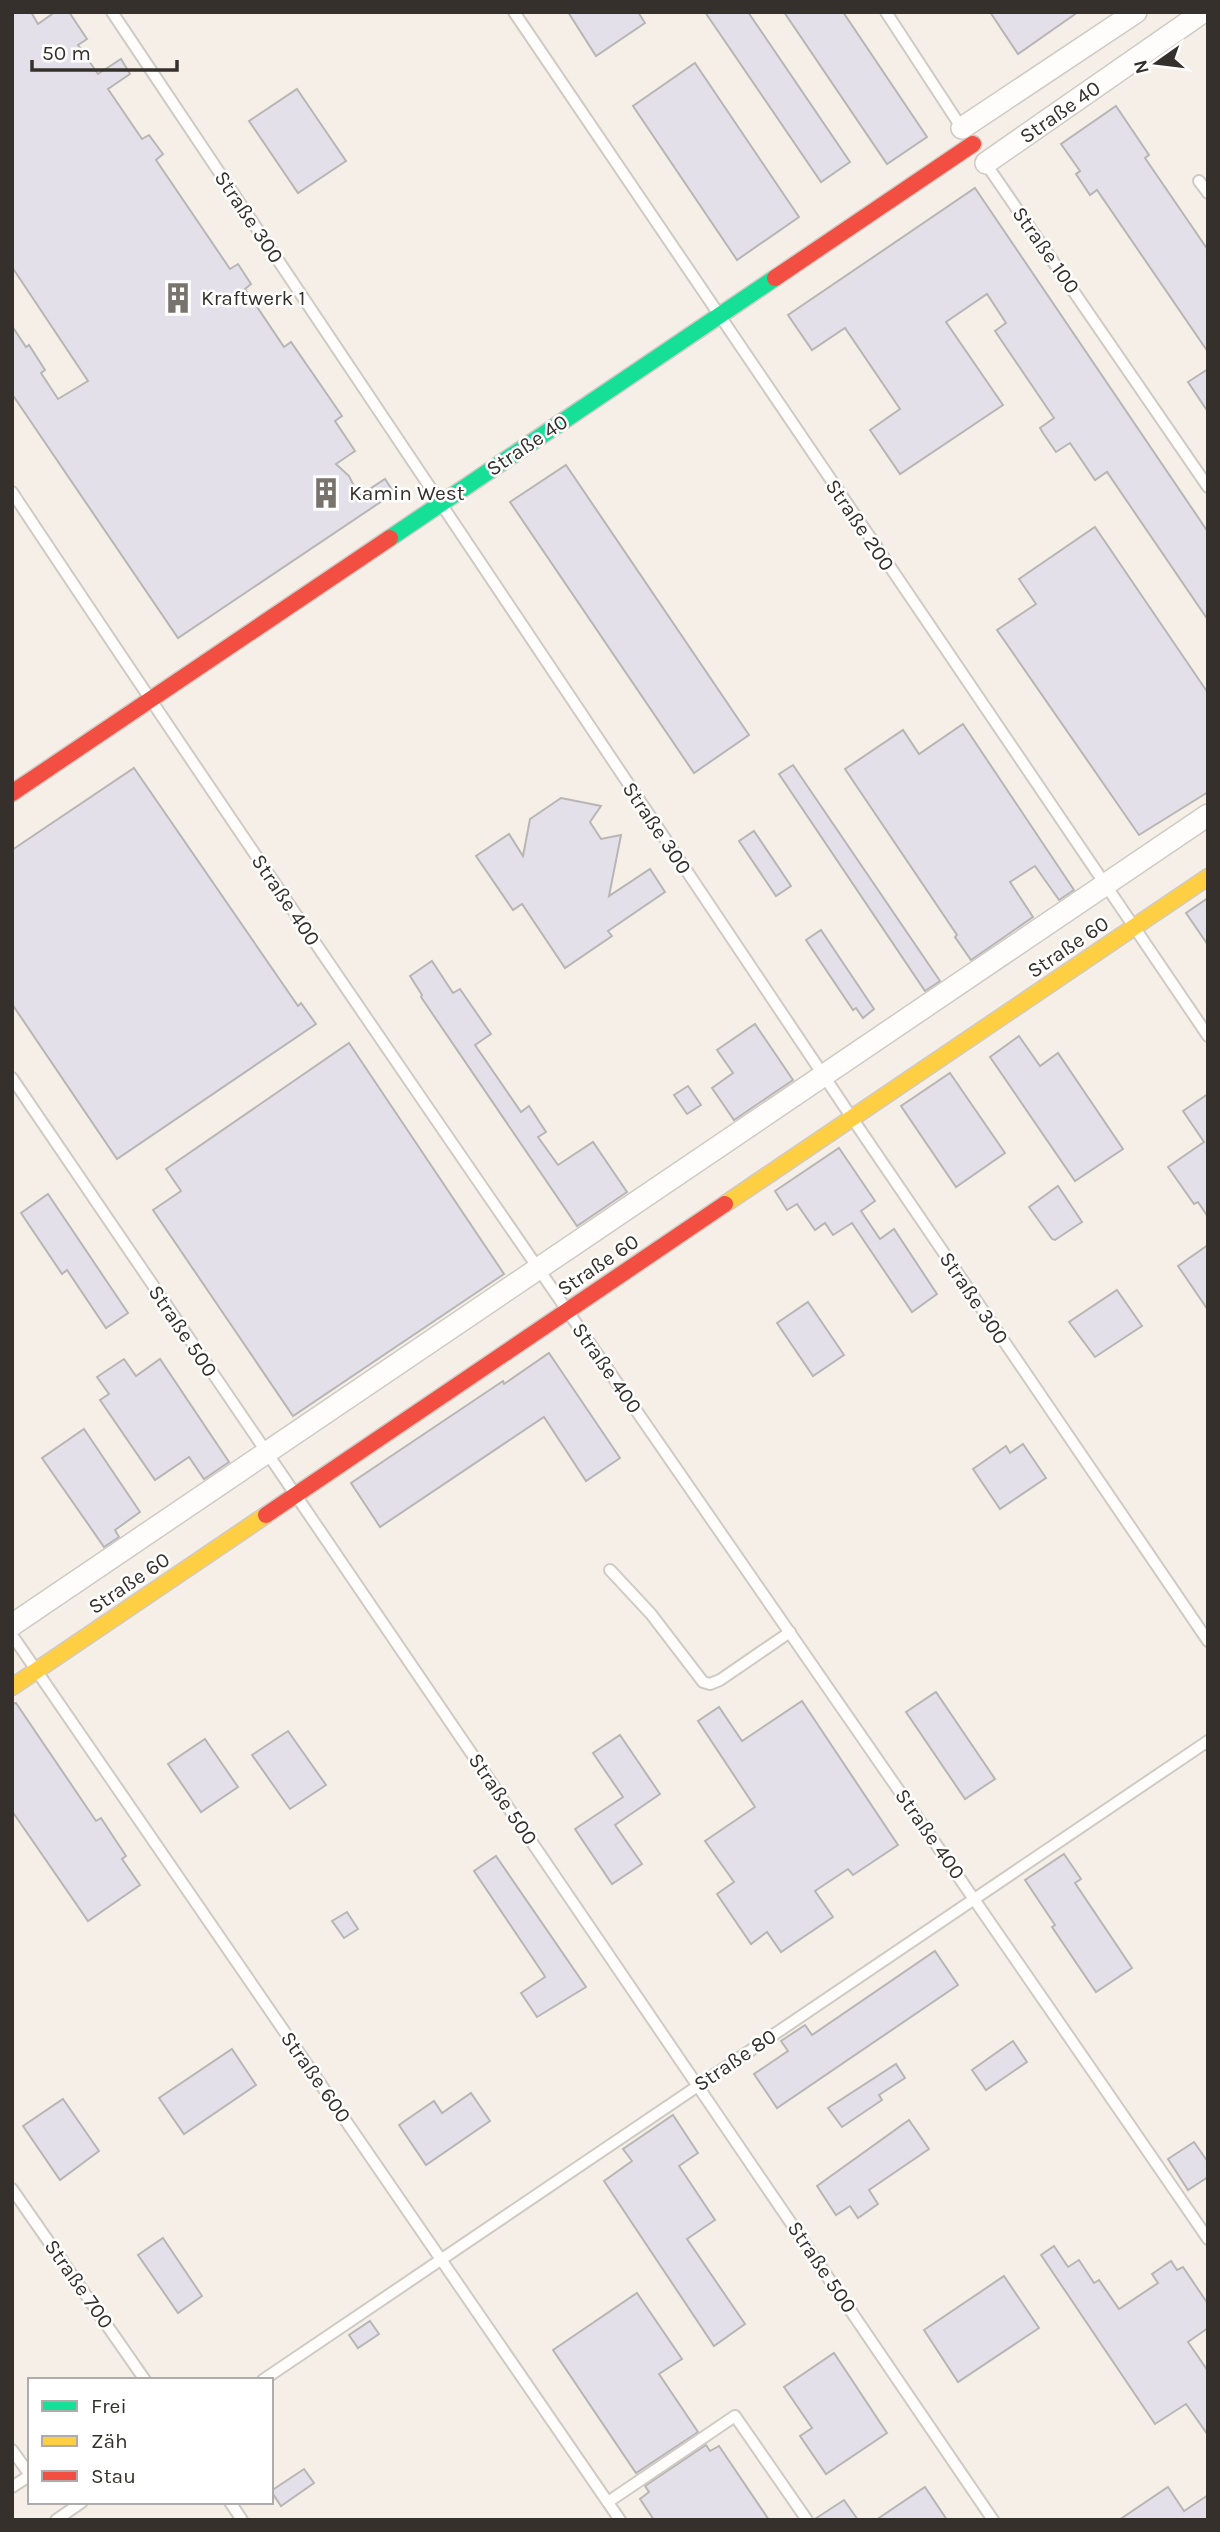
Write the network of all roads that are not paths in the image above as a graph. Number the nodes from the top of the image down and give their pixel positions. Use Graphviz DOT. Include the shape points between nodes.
graph roads {
  1 [pos="112,12"];
  2 [pos="514,12"];
  3 [pos="886,12"];
  4 [pos="1136,12"];
  5 [pos="1203,12"];
  6 [pos="967,136"];
  7 [pos="986,163"];
  8 [pos="1199,181"];
  9 [pos="1208,193"];
  10 [pos="717,316"];
  11 [pos="1208,487"];
  12 [pos="12,492"];
  13 [pos="440,503"];
  14 [pos="150,700"];
  15 [pos="12,793"];
  16 [pos="1208,816"];
  17 [pos="1208,877"];
  18 [pos="1105,885"];
  19 [pos="1134,928"];
  20 [pos="1208,1036"];
  21 [pos="823,1076"];
  22 [pos="12,1078"];
  23 [pos="852,1118"];
  24 [pos="539,1270"];
  25 [pos="567,1311"];
  26 [pos="266,1454"];
  27 [pos="295,1496"];
  28 [pos="610,1570"];
  29 [pos="12,1625"];
  30 [pos="790,1632"];
  31 [pos="12,1635"];
  32 [pos="1208,1641"];
  33 [pos="36,1671"];
  34 [pos="12,1686"];
  35 [pos="1208,1741"];
  36 [pos="975,1898"];
  37 [pos="699,2085"];
  38 [pos="12,2189"];
  39 [pos="1208,2239"];
  40 [pos="442,2259"];
  41 [pos="144,2378"];
  42 [pos="266,2378"];
  43 [pos="12,2451"];
  44 [pos="28,2474"];
  45 [pos="28,2476"];
  46 [pos="12,2487"];
  47 [pos="608,2502"];
  48 [pos="79,2504"];
  49 [pos="231,2504"];
  50 [pos="56,2520"];
  51 [pos="242,2520"];
  52 [pos="620,2520"];
  53 [pos="807,2520"];
  54 [pos="993,2520"];
  1 -- 13 [label="lane, Straße 300"];
  2 -- 10 [label="lane, Straße 200"];
  3 -- 6 [label="lane, Straße 100"];
  4 -- 6 [label="street"];
  5 -- 7 [label="street, Straße 40"];
  6 -- 7 [label="lane, Straße 100"];
  6 -- 10 [label="street, Straße 40"];
  7 -- 11 [label="lane, Straße 100"];
  8 -- 9 [label="lane"];
  10 -- 13 [label="street, Straße 40"];
  10 -- 18 [label="lane, Straße 200"];
  12 -- 14 [label="lane, Straße 400"];
  13 -- 14 [label="street, Straße 40"];
  13 -- 21 [label="lane, Straße 300"];
  14 -- 15 [label="street, Straße 40"];
  14 -- 24 [label="lane, Straße 400"];
  16 -- 18 [label="street"];
  17 -- 19 [label="street, Straße 60"];
  18 -- 19 [label="lane, Straße 200"];
  18 -- 21 [label="street"];
  19 -- 20 [label="lane, Straße 200"];
  19 -- 23 [label="street, Straße 60"];
  21 -- 23 [label="lane, Straße 300"];
  21 -- 24 [label="street"];
  22 -- 26 [label="lane, Straße 500"];
  23 -- 25 [label="street, Straße 60"];
  23 -- 32 [label="lane, Straße 300"];
  24 -- 25 [label="lane, Straße 400"];
  24 -- 26 [label="street"];
  25 -- 27 [label="street, Straße 60"];
  25 -- 30 [label="lane, Straße 400"];
  26 -- 27 [label="lane, Straße 500"];
  26 -- 29 [label="street"];
  27 -- 33 [label="street, Straße 60"];
  27 -- 37 [label="lane, Straße 500"];
  28 -- 30 [label="lane" via="703,1682 720,1680"];
  30 -- 36 [label="lane, Straße 400"];
  31 -- 33 [label="lane, Straße 600"];
  33 -- 34 [label="street, Straße 60"];
  33 -- 40 [label="lane, Straße 600"];
  35 -- 36 [label="lane, Straße 80"];
  36 -- 37 [label="lane, Straße 80"];
  36 -- 39 [label="lane, Straße 400"];
  37 -- 40 [label="lane, Straße 80"];
  37 -- 54 [label="lane, Straße 500"];
  38 -- 41 [label="lane, Straße 700"];
  40 -- 42 [label="lane, Straße 80"];
  40 -- 47 [label="lane, Straße 600"];
  43 -- 44 [label="lane"];
  45 -- 46 [label="lane"];
  47 -- 52 [label="lane, Straße 600"];
  47 -- 53 [label="lane" via="735,2416"];
  48 -- 50 [label="lane"];
  49 -- 51 [label="lane"];
}
